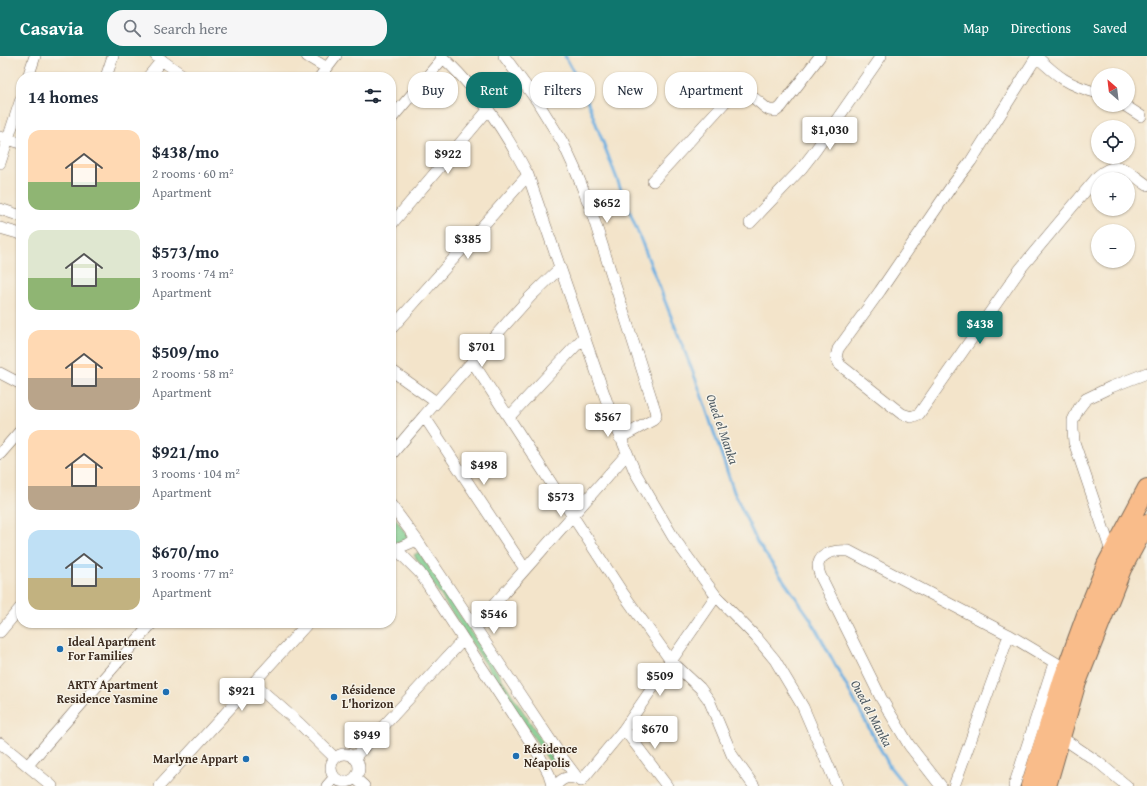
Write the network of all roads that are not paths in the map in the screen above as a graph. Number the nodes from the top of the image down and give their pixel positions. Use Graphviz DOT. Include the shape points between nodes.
graph roads {
  1 [pos="113,56"];
  2 [pos="307,56"];
  3 [pos="336,56"];
  4 [pos="504,56"];
  5 [pos="820,56"];
  6 [pos="881,56"];
  7 [pos="1036,56"];
  8 [pos="442,57"];
  9 [pos="31,58"];
  10 [pos="159,58"];
  11 [pos="29,72"];
  12 [pos="108,72"];
  13 [pos="151,72"];
  14 [pos="178,72"];
  15 [pos="322,72"];
  16 [pos="324,72"];
  17 [pos="1091,91"];
  18 [pos="16,110"];
  19 [pos="488,110"];
  20 [pos="1135,112"];
  21 [pos="396,113"];
  22 [pos="1141,116"];
  23 [pos="4,138"];
  24 [pos="16,142"];
  25 [pos="0,163"];
  26 [pos="528,175"];
  27 [pos="653,181"];
  28 [pos="1147,184"];
  29 [pos="0,209"];
  30 [pos="16,214"];
  31 [pos="396,219"];
  32 [pos="750,222"];
  33 [pos="0,228"];
  34 [pos="16,233"];
  35 [pos="560,268"];
  36 [pos="396,323"];
  37 [pos="584,337"];
  38 [pos="472,361"];
  39 [pos="0,373"];
  40 [pos="396,374"];
  41 [pos="1147,374"];
  42 [pos="16,381"];
  43 [pos="436,402"];
  44 [pos="424,416"];
  45 [pos="509,416"];
  46 [pos="16,436"];
  47 [pos="620,438"];
  48 [pos="396,449"];
  49 [pos="0,454"];
  50 [pos="627,454"];
  51 [pos="1144,499"];
  52 [pos="396,512"];
  53 [pos="573,515"];
  54 [pos="1147,523"];
  55 [pos="417,540"];
  56 [pos="396,547"];
  57 [pos="396,551"];
  58 [pos="1112,554"];
  59 [pos="525,569"];
  60 [pos="716,596"];
  61 [pos="16,613"];
  62 [pos="475,626"];
  63 [pos="148,628"];
  64 [pos="303,628"];
  65 [pos="0,632"];
  66 [pos="1008,635"];
  67 [pos="463,640"];
  68 [pos="671,661"];
  69 [pos="1060,666"];
  70 [pos="252,682"];
  71 [pos="624,729"];
  72 [pos="1061,737"];
  73 [pos="0,743"];
  74 [pos="335,758"];
  75 [pos="354,758"];
  76 [pos="28,765"];
  77 [pos="355,778"];
  78 [pos="331,782"];
  79 [pos="581,782"];
  80 [pos="52,786"];
  81 [pos="159,786"];
  82 [pos="364,786"];
  83 [pos="552,786"];
  84 [pos="556,786"];
  85 [pos="667,786"];
  86 [pos="754,786"];
  87 [pos="837,786"];
  88 [pos="941,786"];
  89 [pos="954,786"];
  90 [pos="1014,786"];
  91 [pos="1030,786"];
  92 [pos="1047,786"];
  93 [pos="1127,786"];
  1 -- 12 [label="street"];
  2 -- 15 [label="street"];
  3 -- 16 [label="street"];
  4 -- 47 [label="street" via="537,101 563,143 575,169 590,207 655,410 653,420"];
  5 -- 27 [label="street" via="776,111 766,108 743,89 736,90"];
  6 -- 32 [label="street" via="815,151"];
  7 -- 17 [label="street" via="1071,84"];
  7 -- 28 [label="street" via="971,161 838,349 836,357 840,365 902,414 915,416 922,411 1021,268 1098,176 1115,167"];
  8 -- 19 [label="street"];
  8 -- 21 [label="street"];
  9 -- 11 [label="street"];
  10 -- 13 [label="street"];
  10 -- 14 [label="street"];
  18 -- 23 [label="street"];
  19 -- 26 [label="street"];
  19 -- 31 [label="street"];
  20 -- 22 [label="street"];
  23 -- 24 [label="street"];
  23 -- 25 [label="street"];
  26 -- 35 [label="street"];
  26 -- 36 [label="street"];
  29 -- 30 [label="street"];
  33 -- 34 [label="street"];
  35 -- 37 [label="street"];
  35 -- 38 [label="street"];
  37 -- 45 [label="street"];
  37 -- 47 [label="street"];
  38 -- 43 [label="street"];
  38 -- 45 [label="street"];
  39 -- 42 [label="street"];
  40 -- 43 [label="street"];
  41 -- 58 [label="street" via="1117,384 1086,399 1074,420 1074,442"];
  43 -- 44 [label="street"];
  44 -- 48 [label="street"];
  44 -- 59 [label="street"];
  45 -- 53 [label="street"];
  46 -- 49 [label="street"];
  47 -- 50 [label="street"];
  50 -- 53 [label="street"];
  50 -- 60 [label="street" via="652,504"];
  51 -- 58 [label="main road"];
  52 -- 55 [label="street"];
  53 -- 59 [label="street"];
  53 -- 68 [label="street" via="622,592"];
  54 -- 72 [label="main road" via="1122,569 1102,618 1076,685"];
  55 -- 56 [label="street"];
  55 -- 62 [label="street"];
  57 -- 67 [label="street" via="420,574"];
  58 -- 69 [label="main road"];
  59 -- 62 [label="street"];
  60 -- 68 [label="street"];
  60 -- 87 [label="street" via="756,637 779,666 803,707"];
  61 -- 65 [label="street"];
  62 -- 79 [label="street"];
  63 -- 76 [label="street"];
  64 -- 70 [label="street"];
  66 -- 69 [label="street"];
  66 -- 88 [label="street" via="850,551 830,552 822,558 818,566 820,575 881,698 910,745"];
  66 -- 89 [label="street"];
  67 -- 75 [label="street"];
  67 -- 83 [label="street" via="542,760"];
  68 -- 71 [label="street"];
  68 -- 86 [label="street" via="704,692 732,755"];
  69 -- 90 [label="street"];
  69 -- 91 [label="main road"];
  70 -- 74 [label="street"];
  70 -- 81 [label="street"];
  71 -- 79 [label="street"];
  71 -- 85 [label="street"];
  72 -- 92 [label="main road"];
  72 -- 93 [label="street"];
  73 -- 76 [label="street"];
  74 -- 75 [label="street" via="346,754"];
  74 -- 78 [label="street"];
  75 -- 77 [label="street" via="359,767"];
  76 -- 80 [label="street"];
  77 -- 78 [label="street" via="345,783"];
  77 -- 82 [label="street"];
  79 -- 84 [label="street" via="573,777 566,778 560,780"];
}
